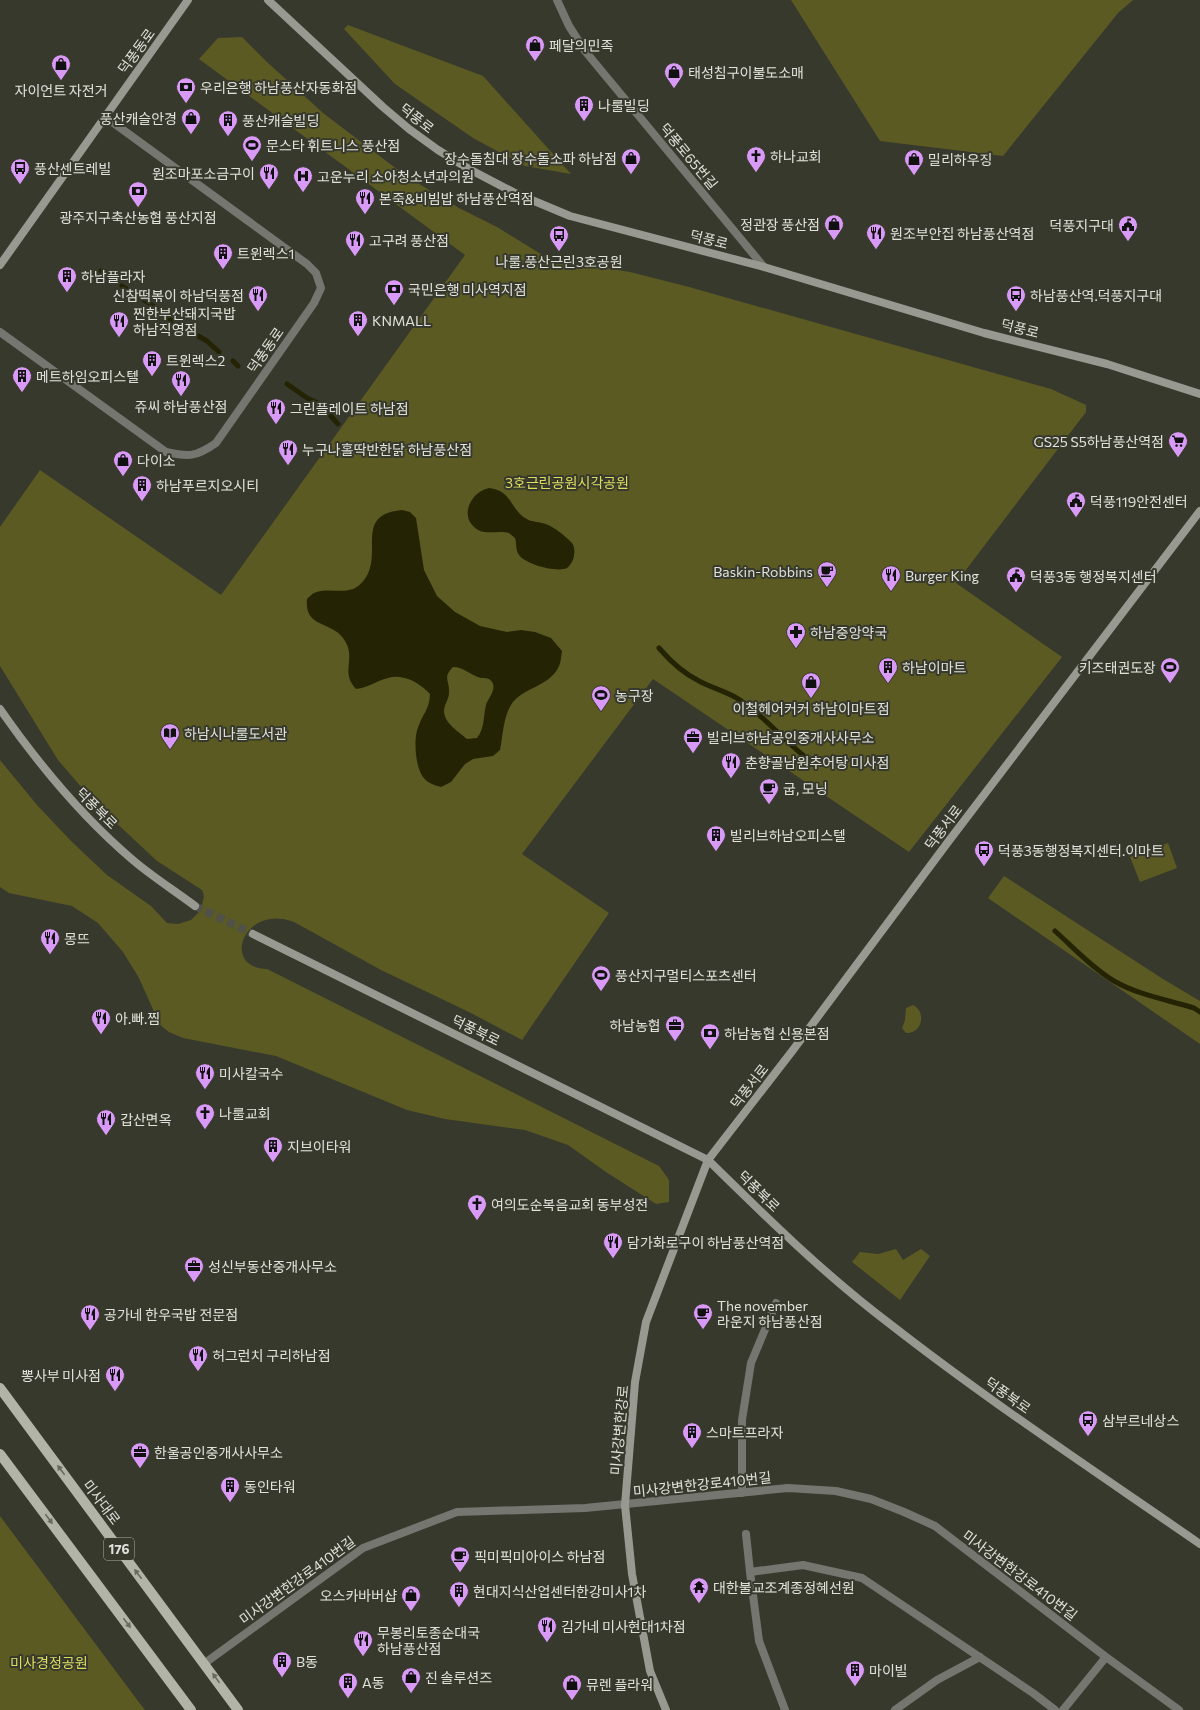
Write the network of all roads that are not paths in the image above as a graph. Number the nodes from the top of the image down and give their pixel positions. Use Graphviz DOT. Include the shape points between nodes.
graph roads {
  1 [pos="188,0"];
  2 [pos="268,0"];
  3 [pos="557,0"];
  4 [pos="104,116"];
  5 [pos="0,265"];
  6 [pos="764,267"];
  7 [pos="0,332"];
  8 [pos="1200,394"];
  9 [pos="1200,511"];
  10 [pos="0,709"];
  11 [pos="195,906"];
  12 [pos="252,934"];
  13 [pos="708,1160"];
  14 [pos="776,1303"];
  15 [pos="0,1388"];
  16 [pos="0,1454"];
  17 [pos="742,1493"];
  18 [pos="625,1505"];
  19 [pos="746,1534"];
  20 [pos="1200,1544"];
  21 [pos="750,1572"];
  22 [pos="1106,1657"];
  23 [pos="980,1658"];
  24 [pos="205,1664"];
  25 [pos="191,1710"];
  26 [pos="238,1710"];
  27 [pos="666,1710"];
  28 [pos="785,1710"];
  29 [pos="895,1710"];
  30 [pos="1055,1710"];
  31 [pos="1063,1710"];
  32 [pos="1179,1710"];
  1 -- 4 [label="street, 덕풍동로"];
  2 -- 6 [label="street, 덕풍로" via="383,107 438,150 469,169 570,216"];
  3 -- 6 [label="street, 덕풍로65번길" via="585,51"];
  4 -- 5 [label="street, 덕풍동로"];
  4 -- 7 [label="street, 덕풍동로" via="307,264 316,273 321,288 216,443 202,452 184,456 166,452"];
  6 -- 8 [label="street, 덕풍로" via="978,331 1107,364"];
  9 -- 13 [label="street, 덕풍서로"];
  10 -- 11 [label="street, 덕풍북로" via="34,757 88,820 135,862"];
  12 -- 13 [label="street, 덕풍북로"];
  13 -- 18 [label="street, 미사강변한강로" via="646,1322 636,1382"];
  13 -- 20 [label="street, 덕풍북로" via="823,1268 889,1324 980,1391"];
  14 -- 17 [label="street" via="751,1363 742,1420"];
  24 -- 15 [label="main road, 미사대로 / 176, one-way"];
  16 -- 25 [label="main road, 176, one-way"];
  17 -- 18 [label="street, 미사강변한강로410번길"];
  17 -- 22 [label="street, 미사강변한강로410번길" via="788,1488 836,1491 871,1499 904,1512 934,1526"];
  18 -- 24 [label="street, 미사강변한강로410번길" via="456,1512 363,1548"];
  18 -- 27 [label="street, 미사강변한강로" via="632,1574 650,1671"];
  19 -- 21 [label="street"];
  21 -- 23 [label="street" via="803,1564 862,1578"];
  21 -- 28 [label="street" via="759,1641"];
  22 -- 31 [label="street"];
  22 -- 32 [label="street, 미사강변한강로410번길"];
  23 -- 29 [label="street" via="937,1680"];
  23 -- 30 [label="street"];
  26 -- 24 [label="main road, 미사대로 / 176, one-way"];
}
